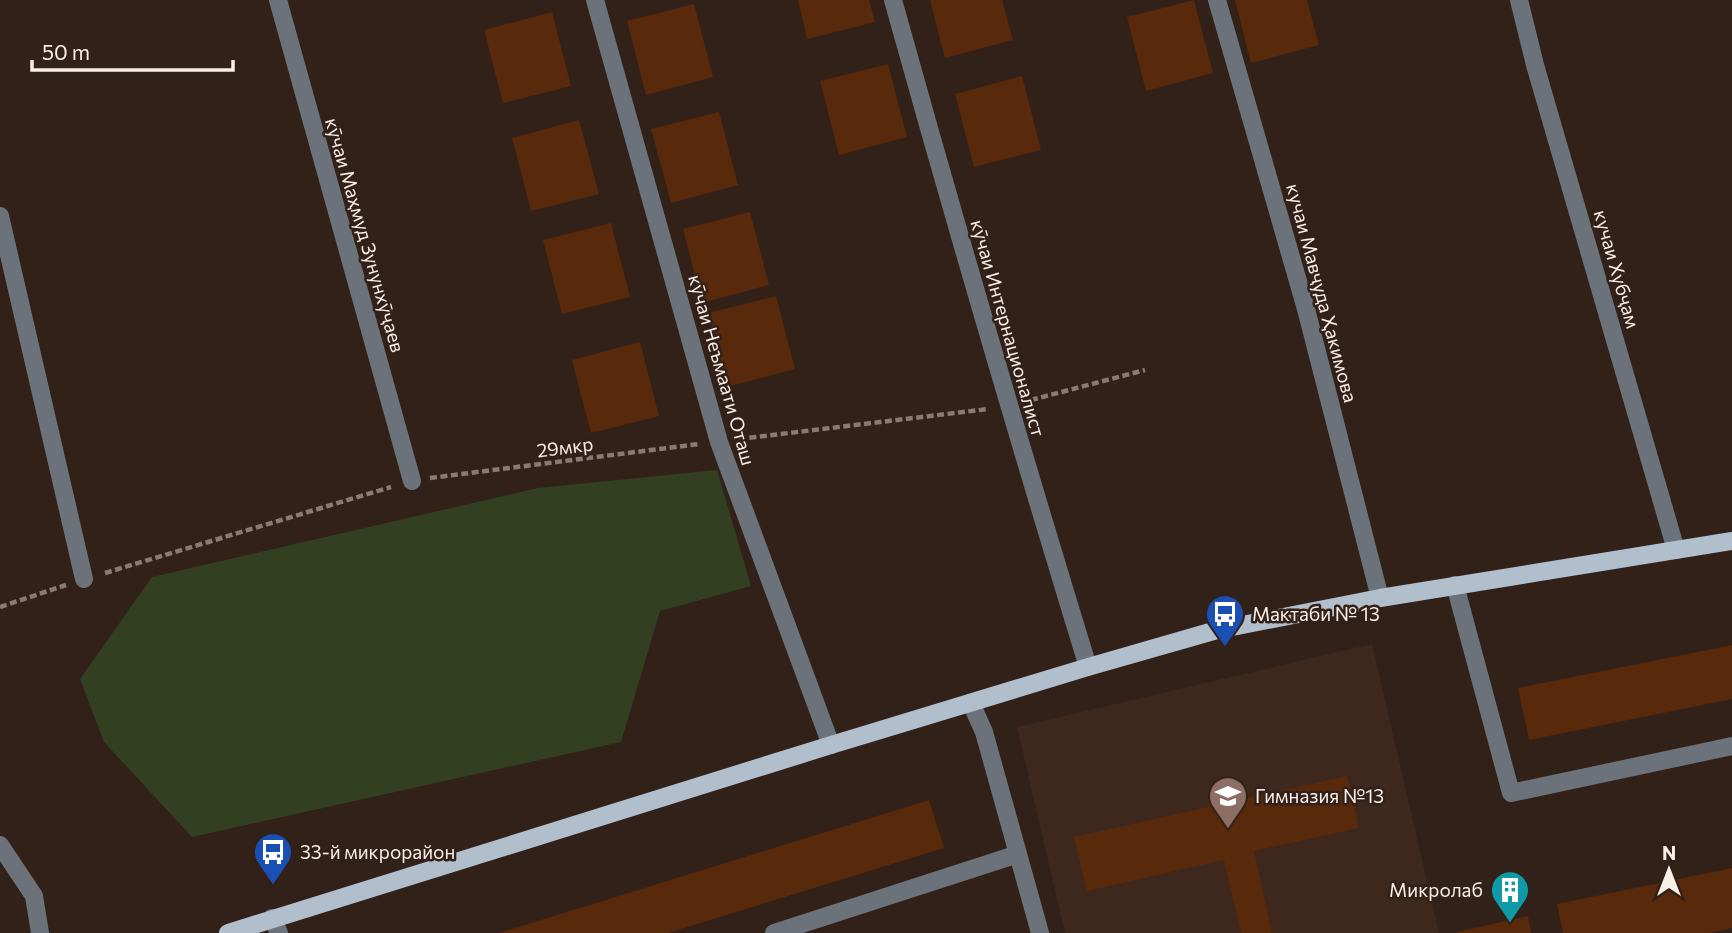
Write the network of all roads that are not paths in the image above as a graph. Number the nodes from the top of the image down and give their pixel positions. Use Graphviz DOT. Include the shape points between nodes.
graph roads {
  1 [pos="278,0"];
  2 [pos="595,0"];
  3 [pos="893,0"];
  4 [pos="1217,0"];
  5 [pos="1519,0"];
  6 [pos="0,216"];
  7 [pos="412,481"];
  8 [pos="1732,541"];
  9 [pos="1676,550"];
  10 [pos="84,579"];
  11 [pos="1455,585"];
  12 [pos="1381,598"];
  13 [pos="1088,667"];
  14 [pos="971,703"];
  15 [pos="831,745"];
  16 [pos="1732,746"];
  17 [pos="0,845"];
  18 [pos="1018,854"];
  19 [pos="276,926"];
  20 [pos="40,933"];
  21 [pos="228,933"];
  22 [pos="774,933"];
  23 [pos="1040,933"];
  1 -- 7 [label="street, кӯчаи Маҳмуд Зунунхӯҷаев"];
  2 -- 15 [label="street, кӯчаи Неъмаати Оташ" via="719,442"];
  3 -- 13 [label="street, кӯчаи Интернационалист" via="951,211"];
  4 -- 12 [label="street, кучаи Мавҷуда Ҳакимова" via="1306,309"];
  5 -- 9 [label="street, кучаи Хубҷам"];
  6 -- 10 [label="street"];
  8 -- 9 [label="main road"];
  9 -- 11 [label="main road"];
  11 -- 12 [label="main road"];
  11 -- 16 [label="street" via="1511,793"];
  12 -- 13 [label="main road" via="1217,630"];
  13 -- 14 [label="main road"];
  14 -- 15 [label="main road"];
  14 -- 18 [label="street" via="984,732"];
  15 -- 19 [label="main road"];
  17 -- 20 [label="street" via="34,896"];
  18 -- 22 [label="street"];
  18 -- 23 [label="street"];
  19 -- 21 [label="main road"];
}
